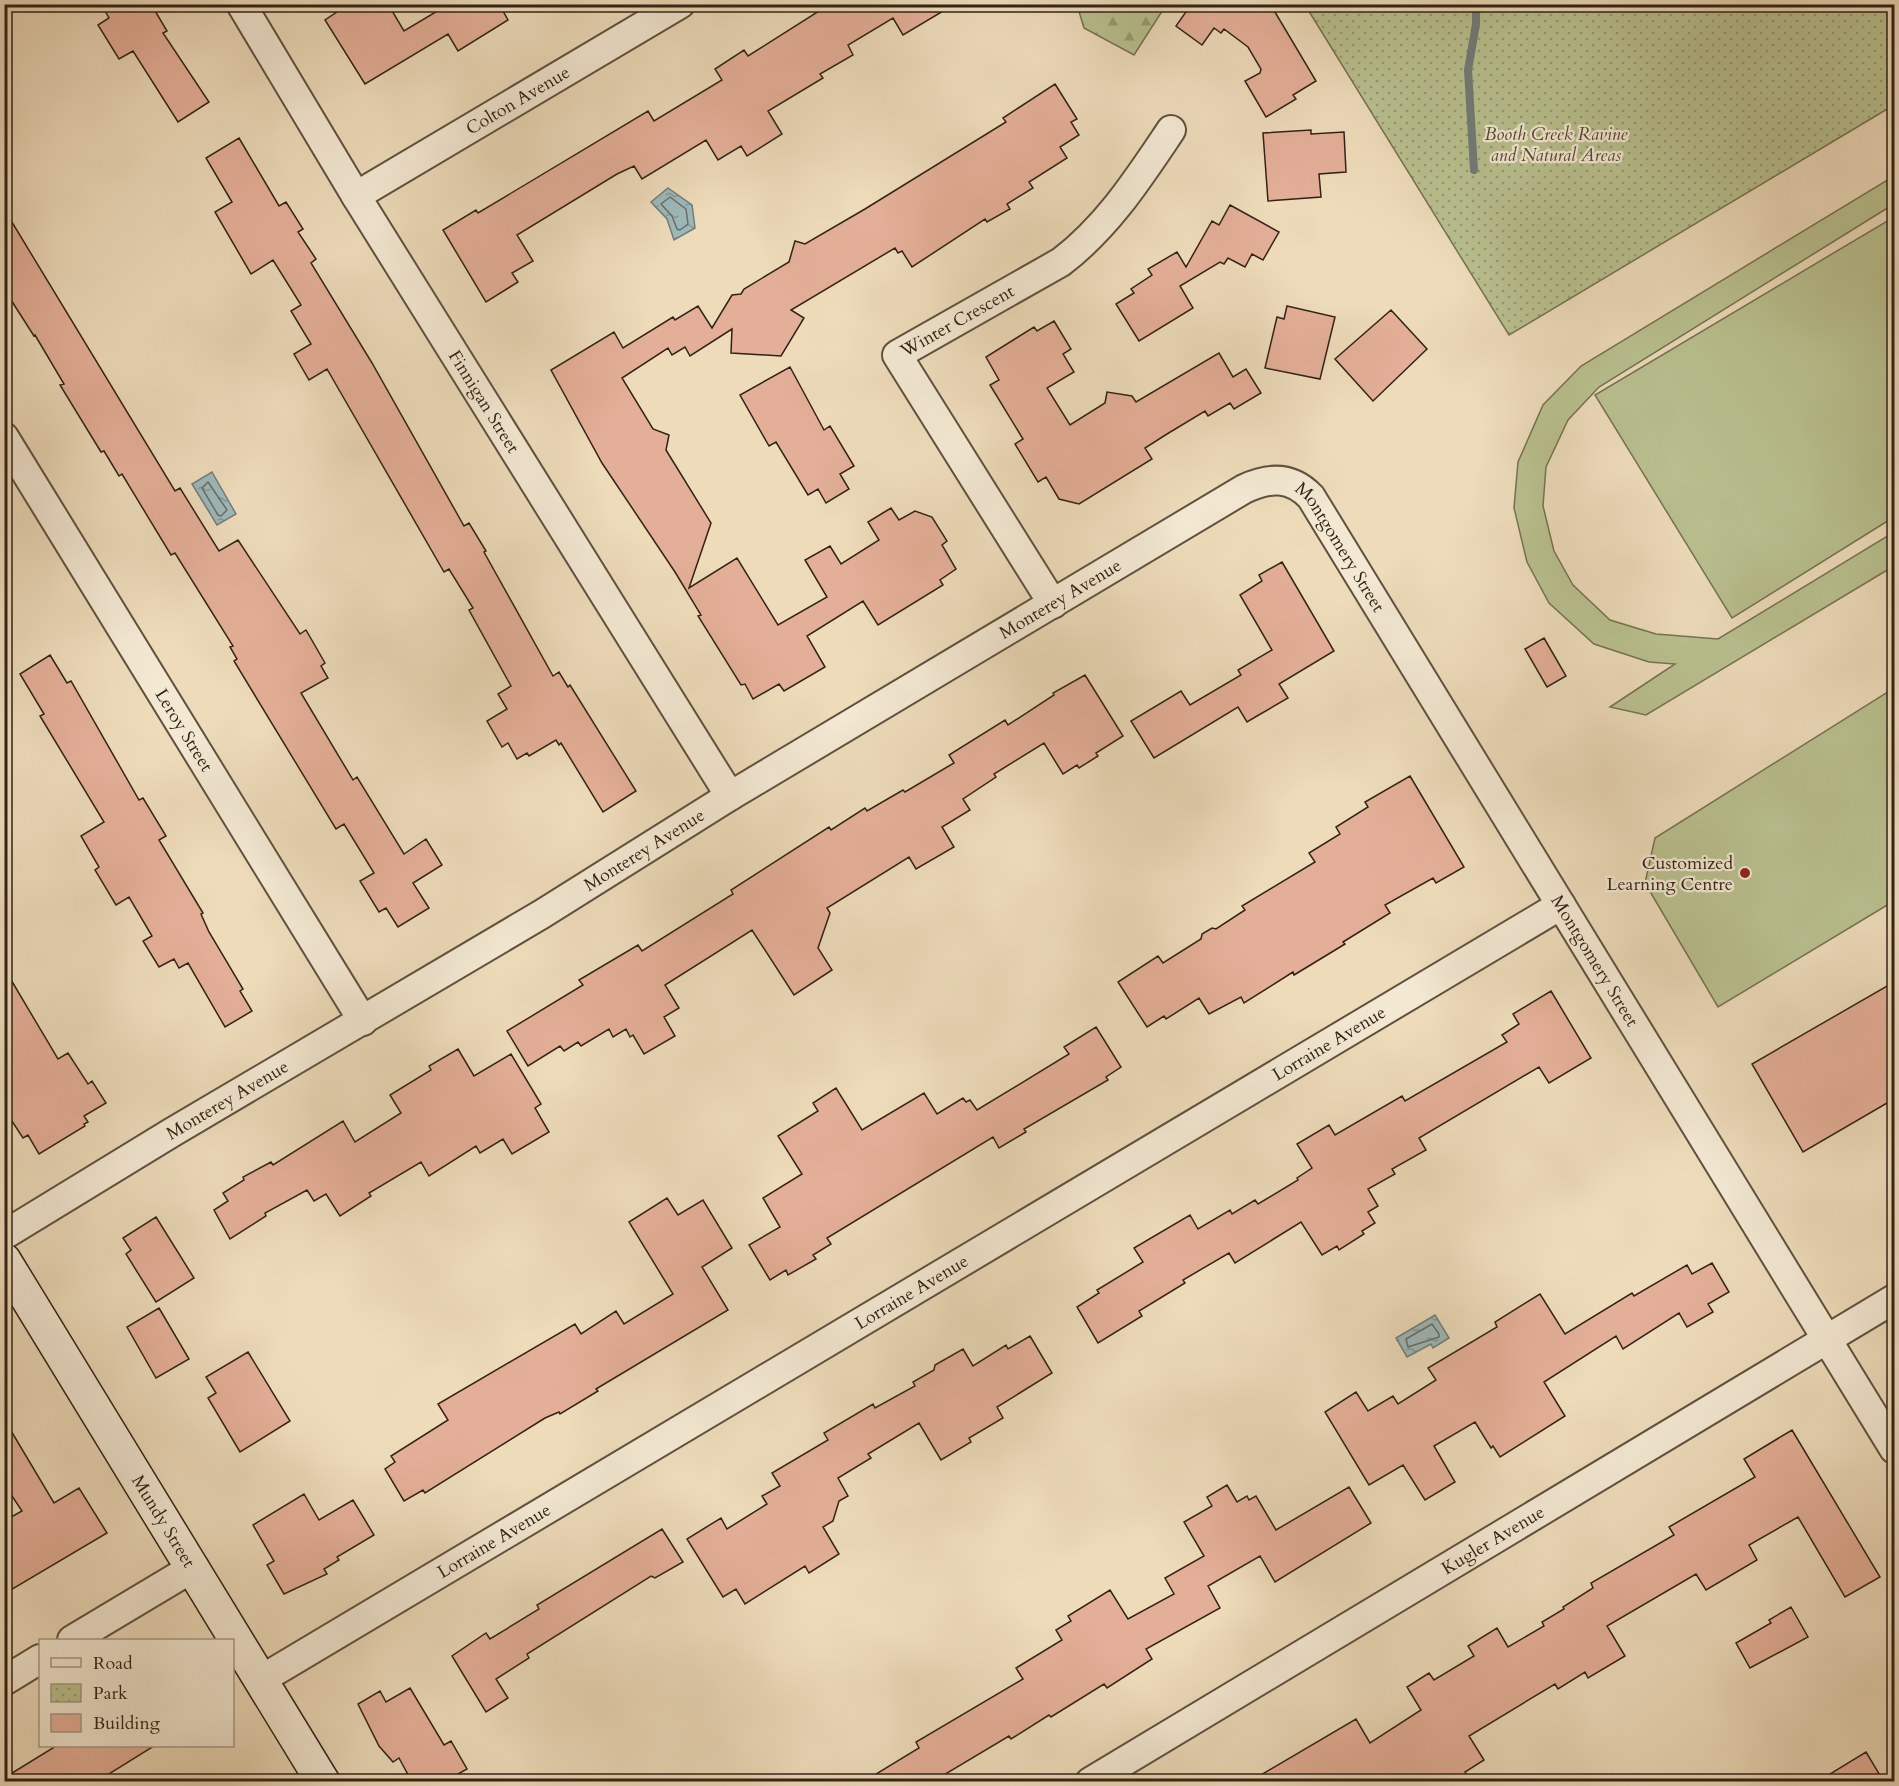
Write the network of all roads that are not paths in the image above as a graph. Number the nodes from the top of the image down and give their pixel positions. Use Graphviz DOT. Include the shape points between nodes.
graph roads {
  1 [pos="241,4"];
  2 [pos="680,4"];
  3 [pos="1171,130"];
  4 [pos="356,196"];
  5 [pos="4,437"];
  6 [pos="1287,481"];
  7 [pos="1053,604"];
  8 [pos="730,796"];
  9 [pos="1561,905"];
  10 [pos="363,1021"];
  11 [pos="4,1235"];
  12 [pos="4,1260"];
  13 [pos="1894,1299"];
  14 [pos="1827,1340"];
  15 [pos="1894,1449"];
  16 [pos="194,1567"];
  17 [pos="75,1639"];
  18 [pos="39,1660"];
  19 [pos="262,1679"];
  20 [pos="4,1681"];
  21 [pos="323,1782"];
  22 [pos="1090,1782"];
  1 -- 4 [label="street, Finnigan Street"];
  2 -- 4 [label="street, Colton Avenue"];
  3 -- 7 [label="street, Winter Crescent" via="1121,204 1083,245 1061,262 897,354"];
  4 -- 8 [label="street, Finnigan Street"];
  5 -- 10 [label="street, Leroy Street"];
  6 -- 7 [label="street, Monterey Avenue" via="1264,480 1244,489"];
  6 -- 9 [label="street, Montgomery Street" via="1298,484 1311,497"];
  7 -- 8 [label="street, Monterey Avenue"];
  8 -- 10 [label="street, Monterey Avenue"];
  9 -- 14 [label="street, Montgomery Street"];
  9 -- 19 [label="street, Lorraine Avenue"];
  10 -- 11 [label="street, Monterey Avenue"];
  12 -- 16 [label="street, Mundy Street"];
  13 -- 14 [label="street, Kugler Avenue"];
  14 -- 15 [label="street, Montgomery Street"];
  14 -- 22 [label="street, Kugler Avenue"];
  16 -- 17 [label="street"];
  16 -- 19 [label="street, Mundy Street"];
  18 -- 20 [label="street"];
  19 -- 21 [label="street, Mundy Street"];
}
